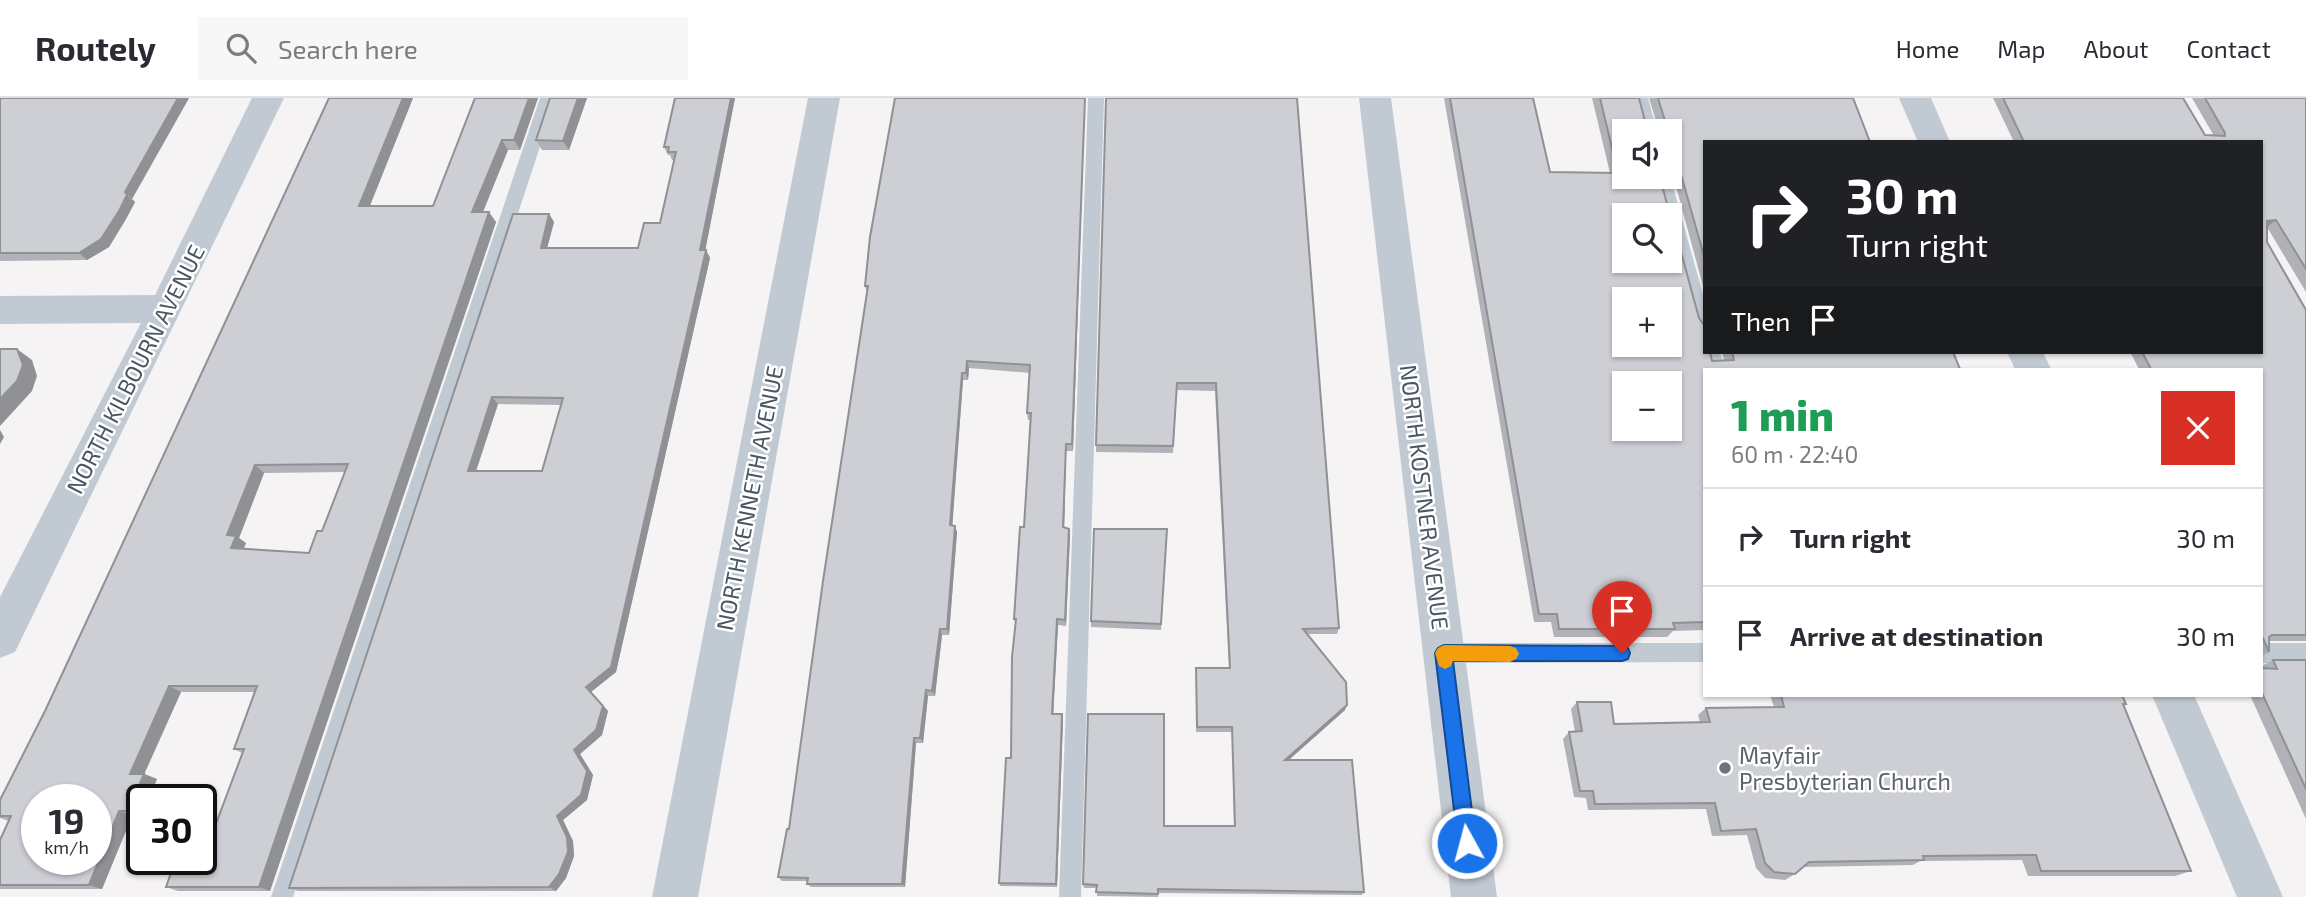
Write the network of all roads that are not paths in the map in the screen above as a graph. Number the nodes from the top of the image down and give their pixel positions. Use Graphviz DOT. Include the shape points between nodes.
graph roads {
  1 [pos="268,98"];
  2 [pos="548,98"];
  3 [pos="824,98"];
  4 [pos="1096,98"];
  5 [pos="1375,98"];
  6 [pos="1640,98"];
  7 [pos="1915,98"];
  8 [pos="1646,119"];
  9 [pos="1933,140"];
  10 [pos="1665,189"];
  11 [pos="166,309"];
  12 [pos="0,310"];
  13 [pos="1703,324"];
  14 [pos="0,639"];
  15 [pos="1444,653"];
  16 [pos="1703,653"];
  17 [pos="2263,653"];
  18 [pos="2306,653"];
  19 [pos="2174,697"];
  20 [pos="282,897"];
  21 [pos="675,897"];
  22 [pos="1070,897"];
  23 [pos="1474,897"];
  24 [pos="2260,897"];
  1 -- 11 [label="street, NORTH KILBOURN AVENUE"];
  2 -- 20 [label="lane"];
  3 -- 21 [label="street, NORTH KENNETH AVENUE"];
  4 -- 22 [label="lane"];
  5 -- 15 [label="street, NORTH KOSTNER AVENUE"];
  6 -- 8 [label="lane"];
  7 -- 9 [label="street"];
  10 -- 13 [label="lane"];
  11 -- 12 [label="street"];
  11 -- 14 [label="street, NORTH KILBOURN AVENUE"];
  15 -- 16 [label="lane"];
  15 -- 23 [label="street, NORTH KOSTNER AVENUE"];
  17 -- 18 [label="lane"];
  19 -- 24 [label="street"];
}
